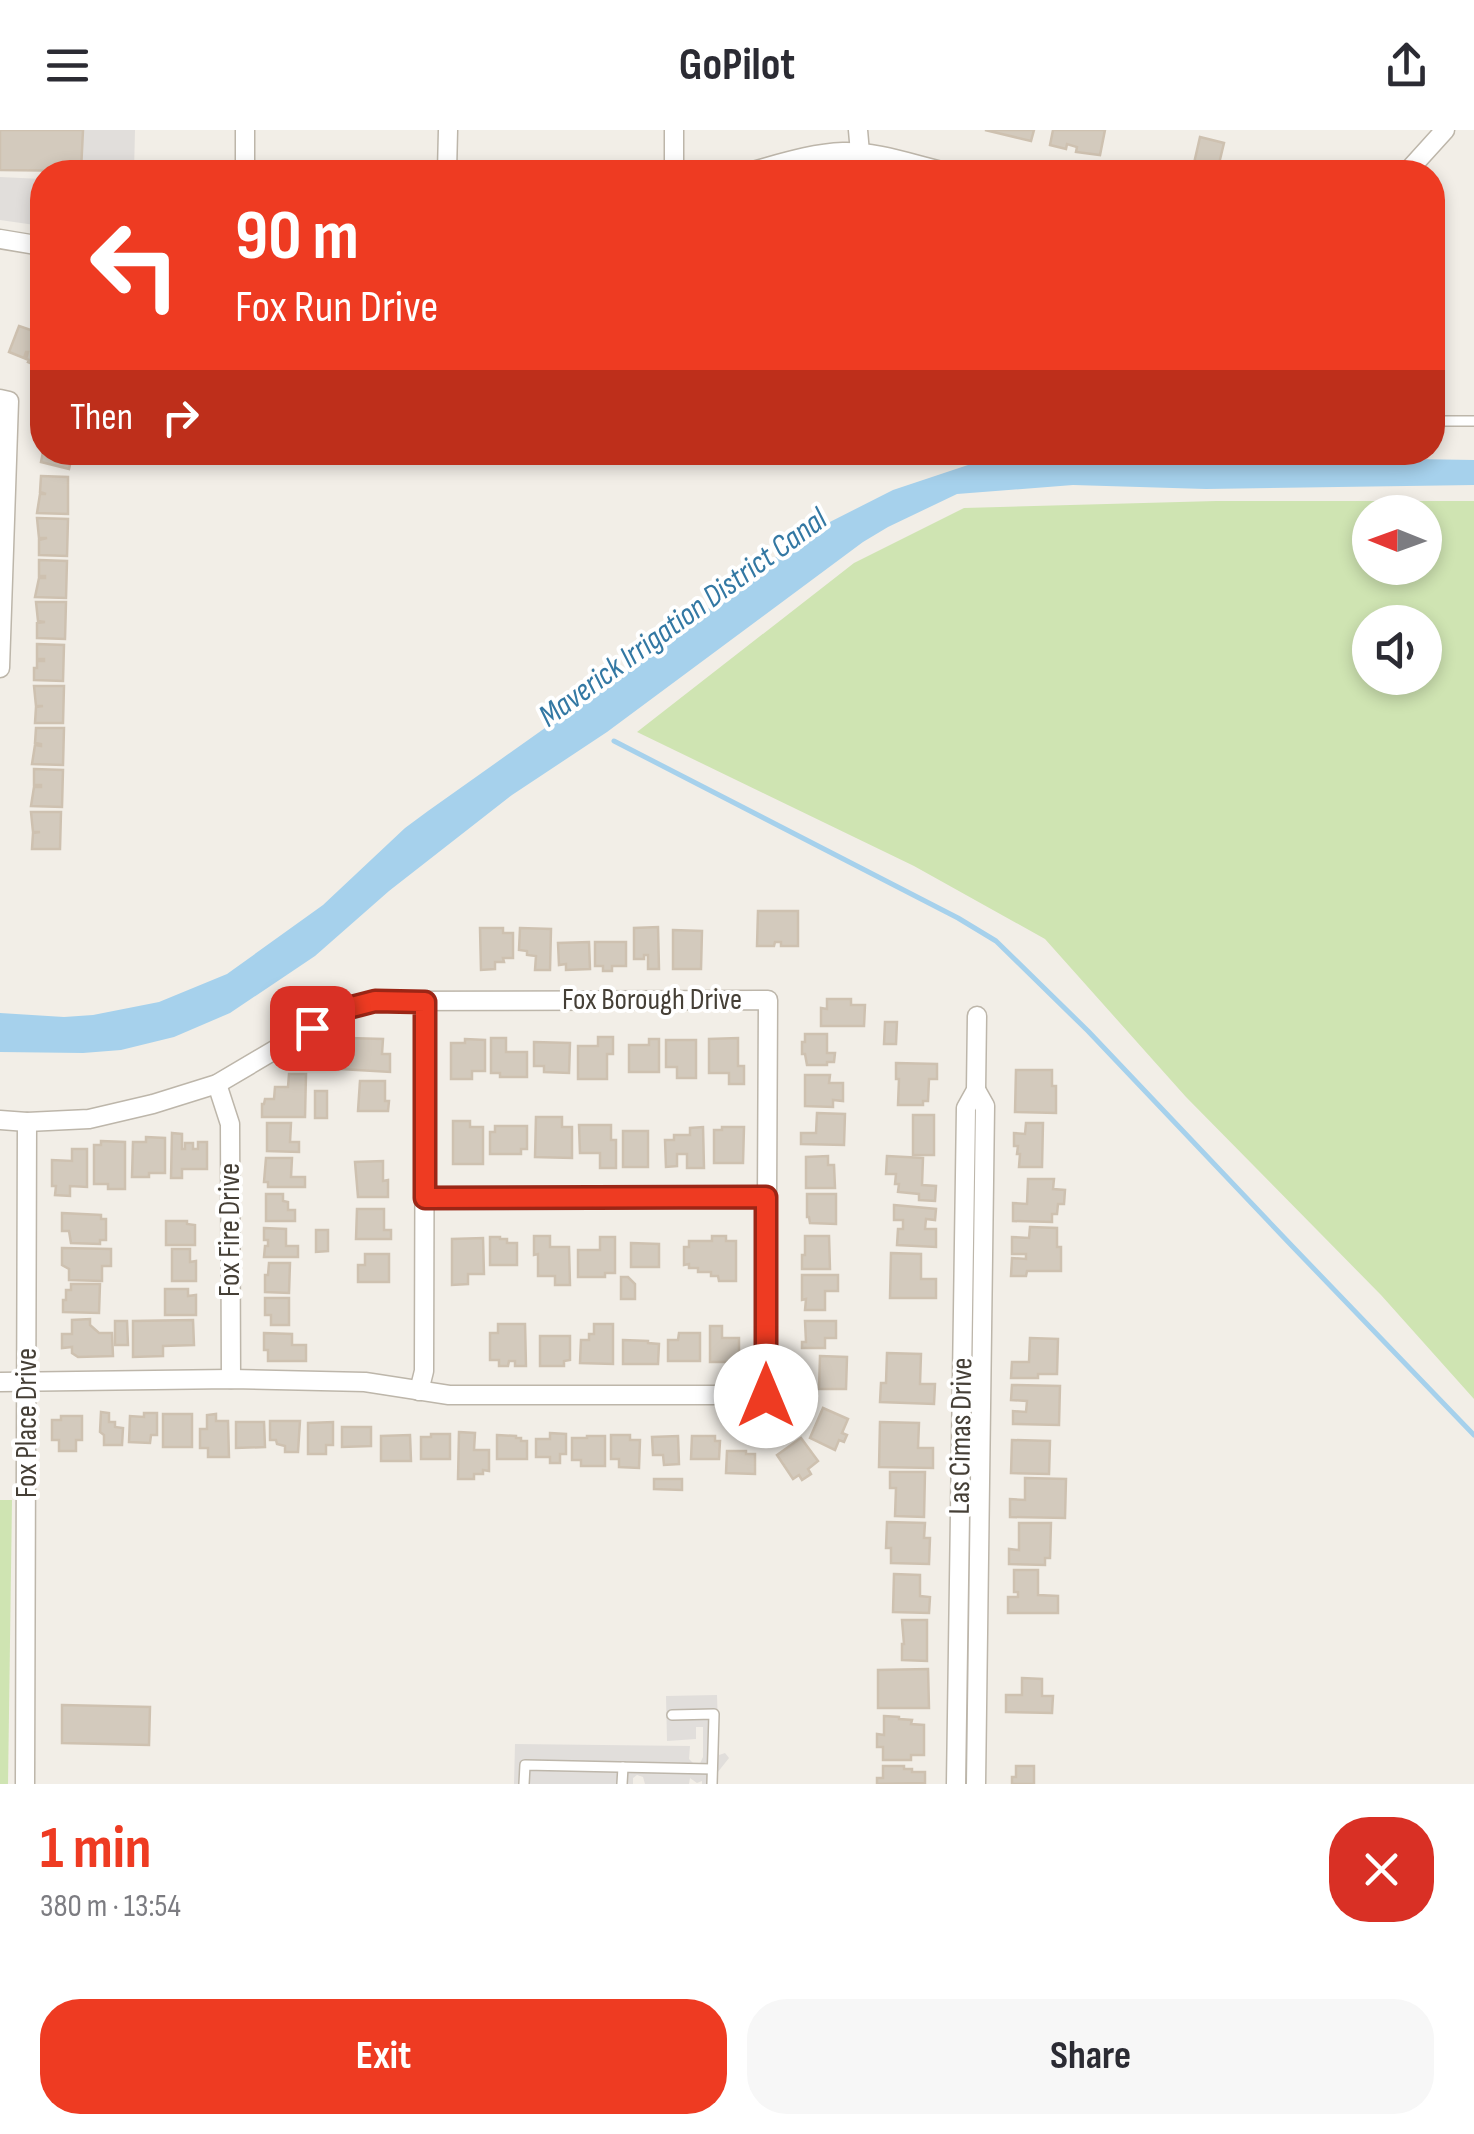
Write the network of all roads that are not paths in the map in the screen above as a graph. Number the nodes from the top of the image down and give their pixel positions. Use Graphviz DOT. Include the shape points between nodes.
graph roads {
  1 [pos="245,130"];
  2 [pos="448,130"];
  3 [pos="674,130"];
  4 [pos="858,130"];
  5 [pos="1445,130"];
  6 [pos="860,153"];
  7 [pos="244,160"];
  8 [pos="447,160"];
  9 [pos="674,160"];
  10 [pos="798,160"];
  11 [pos="892,160"];
  12 [pos="1418,160"];
  13 [pos="0,239"];
  14 [pos="30,244"];
  15 [pos="0,399"];
  16 [pos="1445,421"];
  17 [pos="1474,421"];
  18 [pos="0,668"];
  19 [pos="425,1002"];
  20 [pos="978,1016"];
  21 [pos="217,1084"];
  22 [pos="976,1090"];
  23 [pos="0,1120"];
  24 [pos="27,1122"];
  25 [pos="965,1190"];
  26 [pos="985,1190"];
  27 [pos="766,1197"];
  28 [pos="425,1198"];
  29 [pos="964,1272"];
  30 [pos="984,1273"];
  31 [pos="963,1348"];
  32 [pos="982,1348"];
  33 [pos="231,1379"];
  34 [pos="0,1382"];
  35 [pos="27,1382"];
  36 [pos="420,1391"];
  37 [pos="961,1429"];
  38 [pos="981,1430"];
  39 [pos="960,1492"];
  40 [pos="980,1492"];
  41 [pos="960,1542"];
  42 [pos="980,1542"];
  43 [pos="959,1591"];
  44 [pos="979,1592"];
  45 [pos="958,1640"];
  46 [pos="978,1641"];
  47 [pos="958,1684"];
  48 [pos="978,1685"];
  49 [pos="672,1716"];
  50 [pos="957,1740"];
  51 [pos="977,1741"];
  52 [pos="622,1767"];
  53 [pos="712,1770"];
  54 [pos="956,1782"];
  55 [pos="976,1782"];
  56 [pos="24,1784"];
  57 [pos="524,1784"];
  58 [pos="622,1784"];
  59 [pos="712,1784"];
  1 -- 7 [label="street"];
  2 -- 8 [label="street"];
  3 -- 9 [label="street"];
  4 -- 6 [label="street"];
  5 -- 12 [label="street"];
  6 -- 10 [label="street"];
  6 -- 11 [label="street"];
  13 -- 14 [label="street"];
  15 -- 18 [label="street" via="9,401"];
  16 -- 17 [label="lane"];
  19 -- 21 [label="street, Fox Borough Drive" via="375,1001 344,1009"];
  19 -- 27 [label="street, Fox Borough Drive" via="768,1000"];
  19 -- 28 [label="street"];
  20 -- 22 [label="street, Las Cimas Drive"];
  21 -- 24 [label="street, Fox Borough Drive" via="89,1119"];
  21 -- 33 [label="street, Fox Fire Drive" via="230,1124"];
  22 -- 25 [label="street, Las Cimas Drive" via="966,1108"];
  22 -- 26 [label="street, Las Cimas Drive" via="985,1106"];
  23 -- 24 [label="street, Fox Borough Drive"];
  24 -- 35 [label="street, Fox Place Drive"];
  25 -- 26 [label="street"];
  25 -- 29 [label="street, Las Cimas Drive"];
  26 -- 30 [label="street, Las Cimas Drive"];
  27 -- 28 [label="street"];
  27 -- 36 [label="street, Fox Borough Drive" via="766,1396"];
  28 -- 36 [label="street"];
  29 -- 30 [label="street"];
  29 -- 31 [label="street, Las Cimas Drive"];
  30 -- 32 [label="street, Las Cimas Drive"];
  31 -- 32 [label="street"];
  31 -- 37 [label="street, Las Cimas Drive"];
  32 -- 38 [label="street, Las Cimas Drive"];
  33 -- 35 [label="street, Fox Borough Drive"];
  33 -- 36 [label="street, Fox Borough Drive" via="365,1382"];
  34 -- 35 [label="street, Fox Borough Drive"];
  35 -- 56 [label="street, Fox Place Drive"];
  37 -- 38 [label="street"];
  37 -- 39 [label="street, Las Cimas Drive"];
  38 -- 40 [label="street, Las Cimas Drive"];
  39 -- 40 [label="street"];
  39 -- 41 [label="street, Las Cimas Drive"];
  40 -- 42 [label="street, Las Cimas Drive"];
  41 -- 42 [label="street"];
  41 -- 43 [label="street, Las Cimas Drive"];
  42 -- 44 [label="street, Las Cimas Drive"];
  43 -- 44 [label="street"];
  43 -- 45 [label="street, Las Cimas Drive"];
  44 -- 46 [label="street, Las Cimas Drive"];
  45 -- 46 [label="street"];
  45 -- 47 [label="street, Las Cimas Drive"];
  46 -- 48 [label="street, Las Cimas Drive"];
  47 -- 48 [label="street"];
  47 -- 50 [label="street, Las Cimas Drive"];
  48 -- 51 [label="street, Las Cimas Drive"];
  49 -- 53 [label="lane" via="714,1714"];
  50 -- 51 [label="street"];
  50 -- 54 [label="street, Las Cimas Drive"];
  51 -- 55 [label="street, Las Cimas Drive"];
  52 -- 53 [label="lane"];
  52 -- 57 [label="lane" via="525,1765"];
  52 -- 58 [label="lane"];
  53 -- 59 [label="lane"];
  54 -- 55 [label="street"];
}
